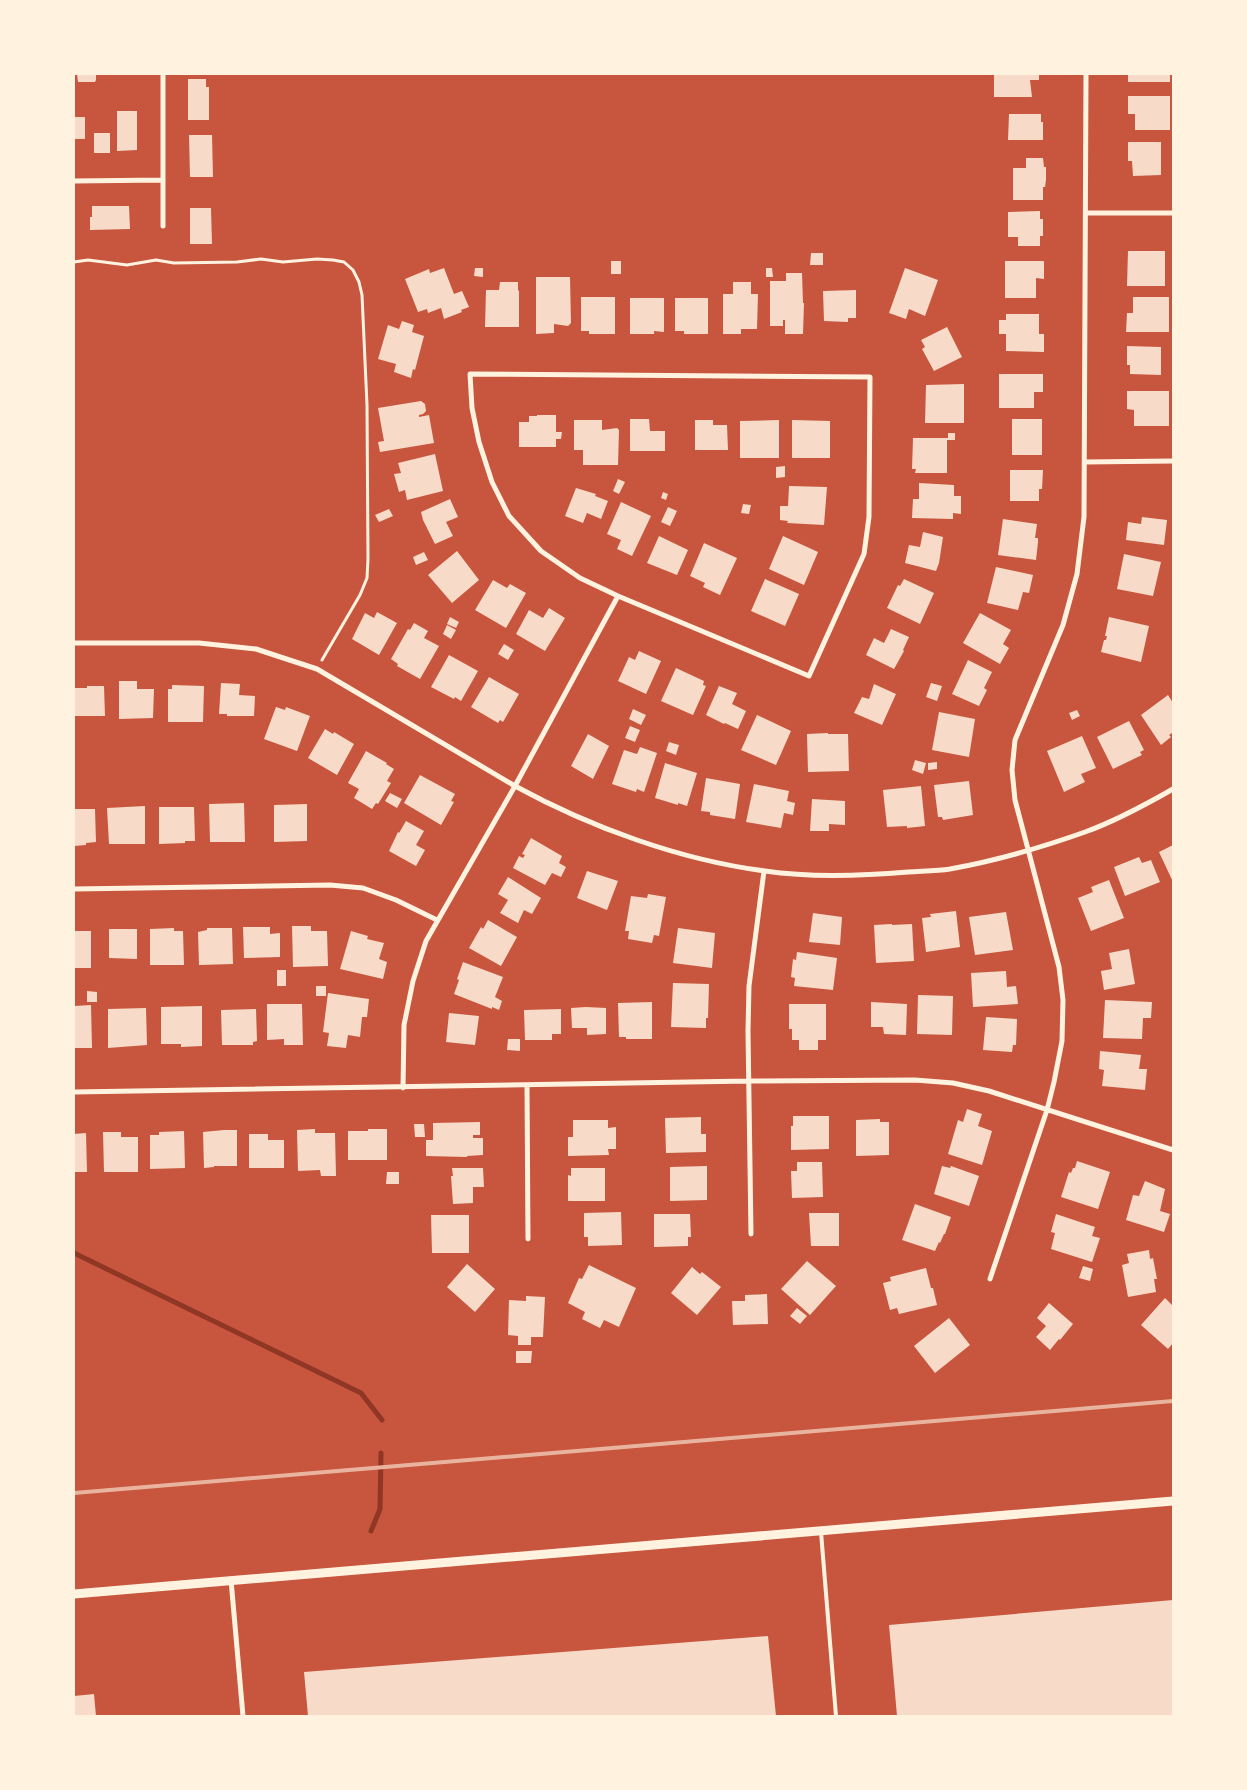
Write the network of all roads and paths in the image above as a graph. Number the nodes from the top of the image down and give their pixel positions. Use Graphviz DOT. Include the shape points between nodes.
graph roads {
  1 [pos="163,74"];
  2 [pos="1086,74"];
  3 [pos="163,180"];
  4 [pos="74,181"];
  5 [pos="1087,213"];
  6 [pos="1173,213"];
  7 [pos="163,226"];
  8 [pos="74,262"];
  9 [pos="1173,461"];
  10 [pos="1084,462"];
  11 [pos="618,596"];
  12 [pos="74,643"];
  13 [pos="317,669"];
  14 [pos="515,786"];
  15 [pos="1173,789"];
  16 [pos="1028,850"];
  17 [pos="764,871"];
  18 [pos="74,889"];
  19 [pos="437,920"];
  20 [pos="748,1081"];
  21 [pos="527,1085"];
  22 [pos="403,1088"];
  23 [pos="74,1092"];
  24 [pos="1047,1110"];
  25 [pos="1173,1150"];
  26 [pos="752,1234"];
  27 [pos="528,1239"];
  28 [pos="990,1279"];
  29 [pos="1173,1501"];
  30 [pos="821,1531"];
  31 [pos="231,1580"];
  32 [pos="74,1594"];
  33 [pos="243,1716"];
  34 [pos="836,1716"];
  1 -- 3 [label="street"];
  2 -- 5 [label="street"];
  3 -- 4 [label="street"];
  3 -- 7 [label="street"];
  5 -- 6 [label="street"];
  5 -- 10 [label="street"];
  8 -- 13 [label="path" via="88,260 127,265 156,260 174,264 317,259 344,262 354,270 362,295 368,458 367,578"];
  9 -- 10 [label="street"];
  10 -- 16 [label="street" via="1084,517 1074,583 1063,625 1015,740 1012,770 1015,800"];
  11 -- 11 [label="street" via="580,578 541,551 509,516 492,482 479,442 470,374 870,377 869,517 864,554 809,676"];
  11 -- 14 [label="street"];
  12 -- 13 [label="street" via="199,643 256,649"];
  13 -- 14 [label="street"];
  14 -- 17 [label="street" via="548,804 646,842 705,860"];
  14 -- 19 [label="street"];
  15 -- 16 [label="street" via="1086,832"];
  16 -- 17 [label="street" via="949,869 875,875 822,876"];
  16 -- 24 [label="street" via="1059,967 1063,1000 1062,1041"];
  17 -- 20 [label="street" via="750,986"];
  18 -- 19 [label="street" via="330,885 363,888"];
  19 -- 22 [label="street" via="412,981 404,1025"];
  20 -- 21 [label="street"];
  20 -- 24 [label="street" via="915,1080 953,1083"];
  20 -- 26 [label="street"];
  21 -- 22 [label="street"];
  21 -- 27 [label="street"];
  22 -- 23 [label="street"];
  24 -- 25 [label="street"];
  24 -- 28 [label="street"];
  29 -- 30 [label="street"];
  30 -- 31 [label="street"];
  30 -- 34 [label="lane"];
  31 -- 32 [label="street"];
  31 -- 33 [label="street"];
}
